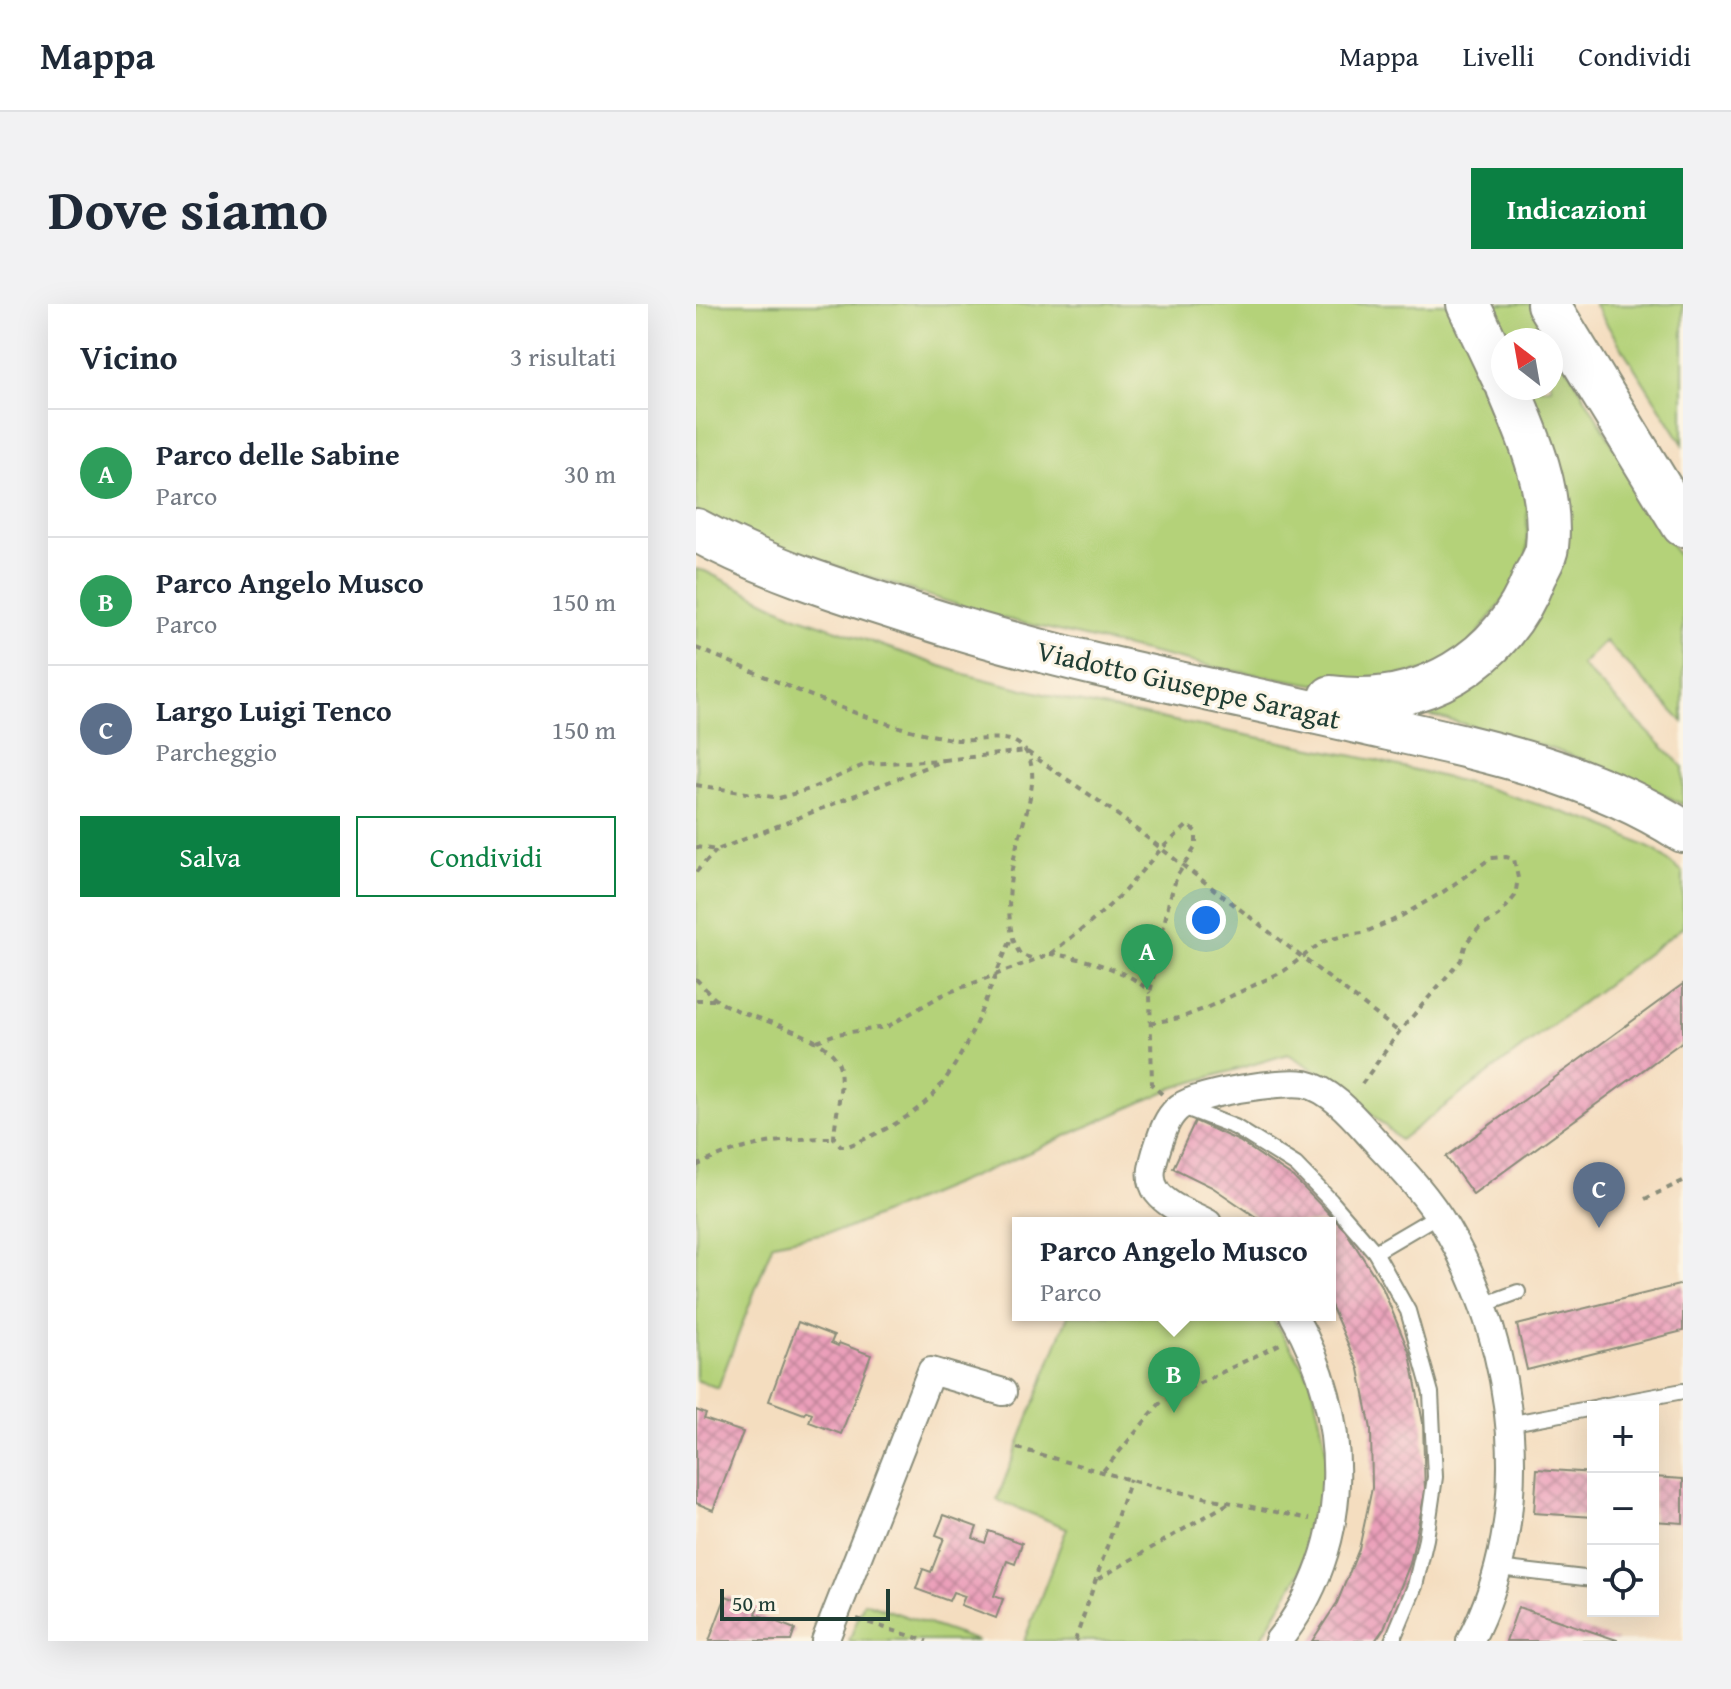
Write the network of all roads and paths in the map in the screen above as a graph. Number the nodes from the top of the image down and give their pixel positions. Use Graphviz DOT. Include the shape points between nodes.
graph roads {
  1 [pos="1468,304"];
  2 [pos="1548,304"];
  3 [pos="1491,353"];
  4 [pos="1513,400"];
  5 [pos="1683,525"];
  6 [pos="696,530"];
  7 [pos="696,648"];
  8 [pos="1207,691"];
  9 [pos="1026,751"];
  10 [pos="944,760"];
  11 [pos="696,785"];
  12 [pos="1683,831"];
  13 [pos="696,847"];
  14 [pos="1161,849"];
  15 [pos="717,850"];
  16 [pos="1182,865"];
  17 [pos="696,872"];
  18 [pos="1012,938"];
  19 [pos="1050,954"];
  20 [pos="1303,957"];
  21 [pos="1037,959"];
  22 [pos="997,972"];
  23 [pos="696,979"];
  24 [pos="1150,993"];
  25 [pos="696,1000"];
  26 [pos="718,1001"];
  27 [pos="1150,1023"];
  28 [pos="1399,1032"];
  29 [pos="817,1041"];
  30 [pos="1172,1100"];
  31 [pos="1343,1109"];
  32 [pos="834,1138"];
  33 [pos="696,1166"];
  34 [pos="1683,1181"];
  35 [pos="1645,1199"];
  36 [pos="1438,1215"];
  37 [pos="1196,1217"];
  38 [pos="1375,1252"];
  39 [pos="1518,1292"];
  40 [pos="1483,1305"];
  41 [pos="1298,1324"];
  42 [pos="1683,1391"];
  43 [pos="1003,1392"];
  44 [pos="1628,1401"];
  45 [pos="1587,1409"];
  46 [pos="1508,1424"];
  47 [pos="1017,1448"];
  48 [pos="1103,1471"];
  49 [pos="1130,1479"];
  50 [pos="1230,1502"];
  51 [pos="1332,1523"];
  52 [pos="1498,1568"];
  53 [pos="1587,1578"];
  54 [pos="1096,1580"];
  55 [pos="857,1619"];
  56 [pos="825,1641"];
  57 [pos="927,1641"];
  58 [pos="1075,1641"];
  59 [pos="1278,1641"];
  60 [pos="1392,1641"];
  61 [pos="1470,1641"];
  1 -- 3 [label="main road"];
  2 -- 5 [label="main road"];
  4 -- 8 [label="main road" via="1539,469 1547,551 1521,607 1495,639 1443,679 1393,697 1355,700 1266,687"];
  6 -- 8 [label="main road, Viadotto Giuseppe Saragat" via="785,573 941,624"];
  7 -- 9 [label="path" via="879,723 961,740 1016,741"];
  8 -- 12 [label="main road, Viadotto Giuseppe Saragat" via="1521,761 1614,794"];
  9 -- 10 [label="path"];
  9 -- 14 [label="path"];
  9 -- 18 [label="path" via="1033,779 1015,852"];
  10 -- 11 [label="path" via="866,764 779,798"];
  10 -- 15 [label="path"];
  13 -- 15 [label="path"];
  14 -- 16 [label="path"];
  14 -- 16 [label="path" via="1192,827 1196,846"];
  14 -- 19 [label="path" via="1121,895"];
  15 -- 17 [label="path"];
  16 -- 20 [label="path"];
  16 -- 24 [label="path"];
  18 -- 21 [label="path" via="1021,955"];
  18 -- 22 [label="path"];
  19 -- 21 [label="path"];
  19 -- 24 [label="path" via="1134,978"];
  20 -- 27 [label="path" via="1206,1008"];
  20 -- 28 [label="path"];
  20 -- 28 [label="path" via="1322,942 1396,919 1491,858 1514,859 1515,896 1466,943 1461,960"];
  21 -- 22 [label="path"];
  22 -- 29 [label="path" via="942,995 887,1027"];
  22 -- 32 [label="path" via="940,1087 907,1116 859,1141 841,1146"];
  23 -- 26 [label="path"];
  24 -- 27 [label="path"];
  25 -- 26 [label="path"];
  26 -- 29 [label="path"];
  27 -- 30 [label="path" via="1152,1085"];
  28 -- 31 [label="path"];
  29 -- 32 [label="path" via="840,1067"];
  30 -- 31 [label="street" via="1290,1083 1323,1091"];
  30 -- 37 [label="street" via="1152,1164 1152,1183 1173,1206"];
  30 -- 38 [label="lane" via="1235,1127 1296,1165"];
  31 -- 36 [label="street"];
  32 -- 33 [label="path" via="798,1138 729,1150"];
  34 -- 35 [label="path"];
  36 -- 38 [label="lane"];
  36 -- 40 [label="street"];
  38 -- 60 [label="lane" via="1408,1311 1431,1393 1435,1477 1415,1586"];
  39 -- 40 [label="lane"];
  40 -- 46 [label="street"];
  41 -- 48 [label="path" via="1161,1402"];
  41 -- 51 [label="street" via="1324,1386 1336,1436"];
  42 -- 44 [label="lane"];
  43 -- 56 [label="street" via="931,1371"];
  45 -- 46 [label="lane"];
  46 -- 52 [label="street" via="1508,1515"];
  47 -- 48 [label="path"];
  48 -- 49 [label="path"];
  49 -- 50 [label="path"];
  49 -- 54 [label="path"];
  50 -- 51 [label="path"];
  50 -- 54 [label="path"];
  51 -- 59 [label="street" via="1315,1580"];
  52 -- 53 [label="lane"];
  52 -- 61 [label="street"];
  54 -- 58 [label="path"];
  55 -- 57 [label="path"];
}
